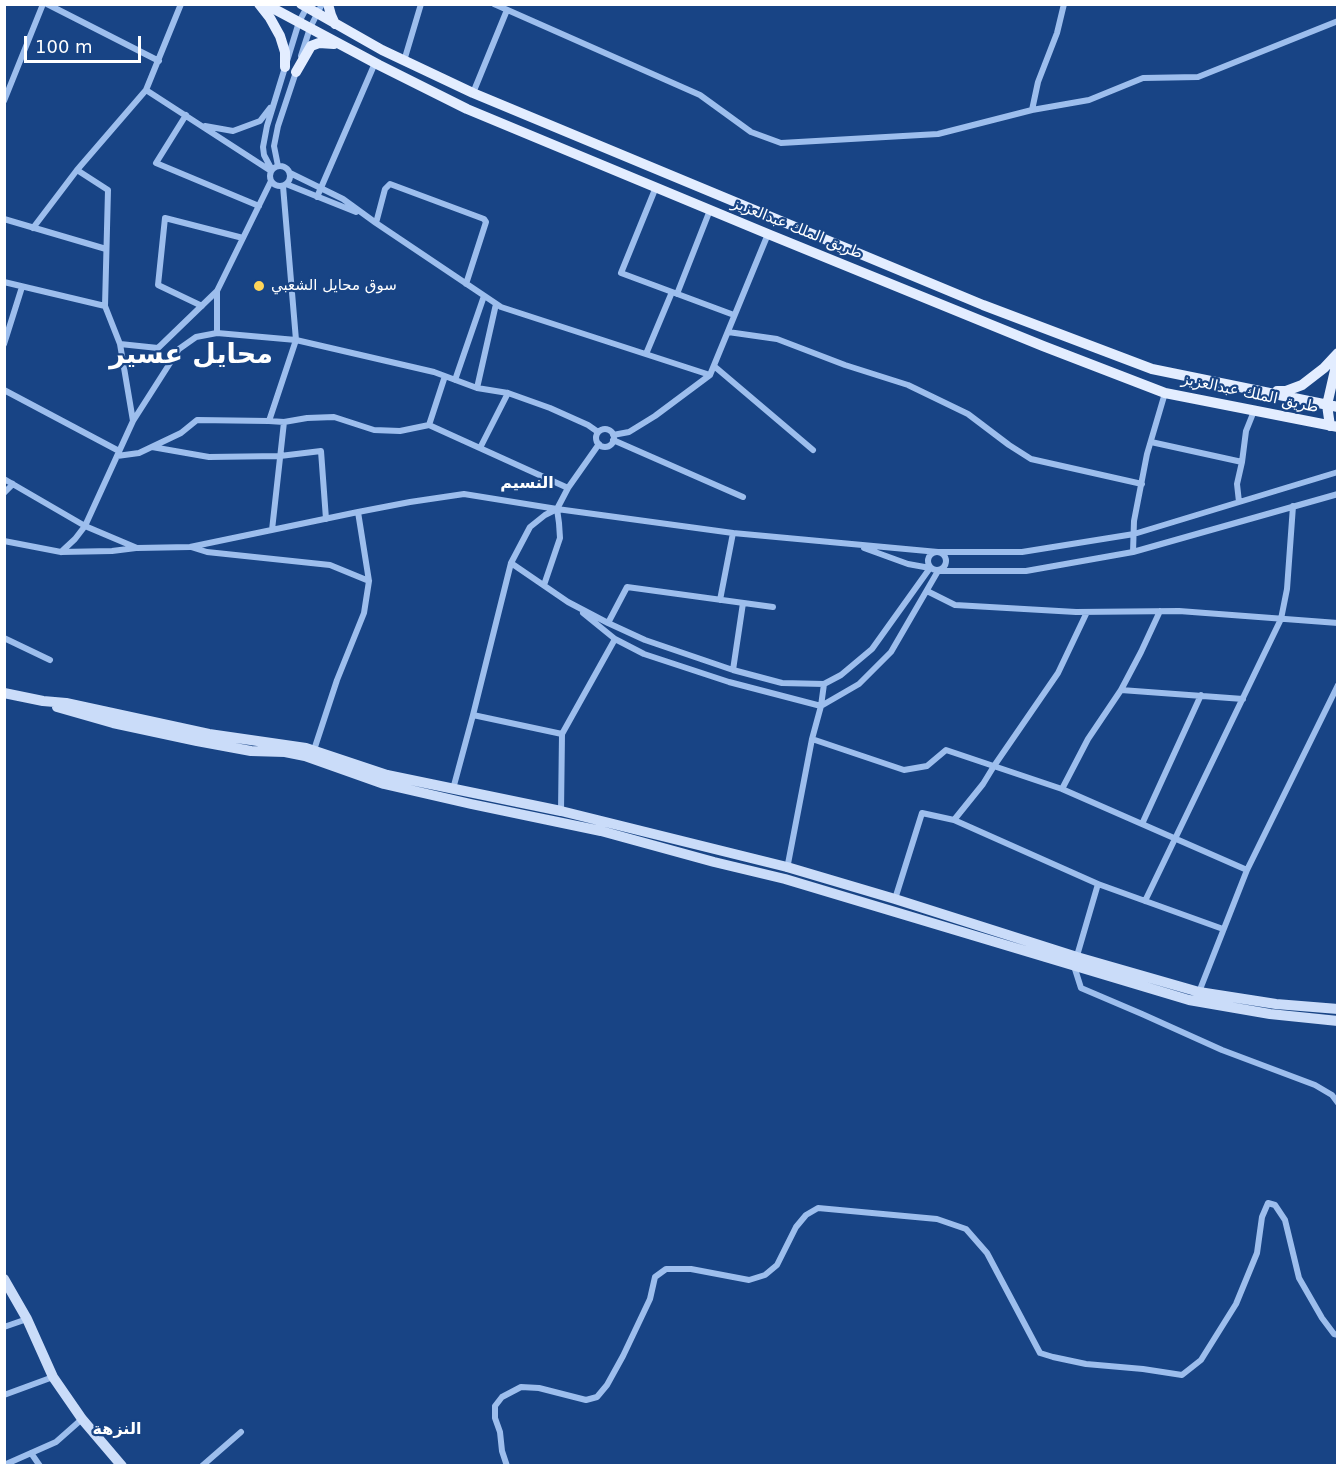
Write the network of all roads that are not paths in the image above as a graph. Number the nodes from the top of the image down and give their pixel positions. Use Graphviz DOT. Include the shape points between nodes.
graph roads {
  1 [pos="45,4"];
  2 [pos="181,4"];
  3 [pos="259,4"];
  4 [pos="265,4"];
  5 [pos="328,4"];
  6 [pos="421,4"];
  7 [pos="494,4"];
  8 [pos="1064,4"];
  9 [pos="305,5"];
  10 [pos="320,9"];
  11 [pos="507,10"];
  12 [pos="1338,21"];
  13 [pos="299,22"];
  14 [pos="335,24"];
  15 [pos="310,28"];
  16 [pos="341,45"];
  17 [pos="404,60"];
  18 [pos="159,61"];
  19 [pos="375,63"];
  20 [pos="285,67"];
  21 [pos="296,72"];
  22 [pos="146,90"];
  23 [pos="473,93"];
  24 [pos="4,101"];
  25 [pos="272,105"];
  26 [pos="1032,110"];
  27 [pos="186,115"];
  28 [pos="200,125"];
  29 [pos="274,169"];
  30 [pos="77,170"];
  31 [pos="290,173"];
  32 [pos="271,181"];
  33 [pos="285,185"];
  34 [pos="656,187"];
  35 [pos="321,188"];
  36 [pos="317,197"];
  37 [pos="259,206"];
  38 [pos="710,210"];
  39 [pos="363,214"];
  40 [pos="4,219"];
  41 [pos="376,223"];
  42 [pos="33,228"];
  43 [pos="768,234"];
  44 [pos="243,238"];
  45 [pos="106,249"];
  46 [pos="4,282"];
  47 [pos="466,284"];
  48 [pos="22,287"];
  49 [pos="217,291"];
  50 [pos="674,293"];
  51 [pos="484,296"];
  52 [pos="496,304"];
  53 [pos="105,306"];
  54 [pos="202,306"];
  55 [pos="734,315"];
  56 [pos="728,332"];
  57 [pos="217,333"];
  58 [pos="296,340"];
  59 [pos="4,344"];
  60 [pos="120,344"];
  61 [pos="646,354"];
  62 [pos="1338,355"];
  63 [pos="714,366"];
  64 [pos="710,375"];
  65 [pos="445,376"];
  66 [pos="455,380"];
  67 [pos="477,388"];
  68 [pos="4,390"];
  69 [pos="1266,392"];
  70 [pos="508,393"];
  71 [pos="1165,393"];
  72 [pos="1334,407"];
  73 [pos="1254,411"];
  74 [pos="133,421"];
  75 [pos="269,421"];
  76 [pos="284,422"];
  77 [pos="429,426"];
  78 [pos="1335,429"];
  79 [pos="598,432"];
  80 [pos="613,438"];
  81 [pos="1151,442"];
  82 [pos="599,444"];
  83 [pos="152,447"];
  84 [pos="480,448"];
  85 [pos="813,450"];
  86 [pos="118,453"];
  87 [pos="280,456"];
  88 [pos="1242,462"];
  89 [pos="1338,472"];
  90 [pos="4,479"];
  91 [pos="13,484"];
  92 [pos="1142,484"];
  93 [pos="568,488"];
  94 [pos="4,493"];
  95 [pos="1338,494"];
  96 [pos="743,496"];
  97 [pos="1239,502"];
  98 [pos="1293,506"];
  99 [pos="557,509"];
  100 [pos="358,512"];
  101 [pos="326,519"];
  102 [pos="85,526"];
  103 [pos="272,530"];
  104 [pos="733,533"];
  105 [pos="1134,534"];
  106 [pos="4,541"];
  107 [pos="855,545"];
  108 [pos="190,547"];
  109 [pos="137,548"];
  110 [pos="62,552"];
  111 [pos="938,552"];
  112 [pos="1133,552"];
  113 [pos="511,563"];
  114 [pos="930,568"];
  115 [pos="938,571"];
  116 [pos="369,581"];
  117 [pos="544,585"];
  118 [pos="927,591"];
  119 [pos="720,600"];
  120 [pos="568,602"];
  121 [pos="743,603"];
  122 [pos="773,607"];
  123 [pos="1160,611"];
  124 [pos="1087,612"];
  125 [pos="1281,619"];
  126 [pos="1338,623"];
  127 [pos="608,624"];
  128 [pos="4,638"];
  129 [pos="615,639"];
  130 [pos="50,660"];
  131 [pos="733,670"];
  132 [pos="824,684"];
  133 [pos="1338,685"];
  134 [pos="1121,690"];
  135 [pos="4,693"];
  136 [pos="1201,695"];
  137 [pos="1243,699"];
  138 [pos="821,706"];
  139 [pos="473,715"];
  140 [pos="562,734"];
  141 [pos="812,738"];
  142 [pos="313,754"];
  143 [pos="994,766"];
  144 [pos="453,789"];
  145 [pos="1062,789"];
  146 [pos="561,811"];
  147 [pos="954,820"];
  148 [pos="1142,824"];
  149 [pos="1176,839"];
  150 [pos="787,867"];
  151 [pos="1247,870"];
  152 [pos="785,879"];
  153 [pos="1098,884"];
  154 [pos="895,899"];
  155 [pos="1145,901"];
  156 [pos="1223,929"];
  157 [pos="1076,962"];
  158 [pos="1199,992"];
  159 [pos="1338,1009"];
  160 [pos="1338,1021"];
  161 [pos="1338,1103"];
  162 [pos="4,1279"];
  163 [pos="27,1319"];
  164 [pos="4,1327"];
  165 [pos="1338,1335"];
  166 [pos="53,1377"];
  167 [pos="4,1395"];
  168 [pos="82,1419"];
  169 [pos="241,1432"];
  170 [pos="31,1453"];
  171 [pos="118,1464"];
  172 [pos="4,1465"];
  173 [pos="40,1466"];
  174 [pos="202,1466"];
  175 [pos="507,1466"];
  1 -- 18 [label="street"];
  1 -- 24 [label="street"];
  2 -- 18 [label="street"];
  3 -- 20 [label="main road" via="280,36"];
  4 -- 13 [label="main road, طريق الملك عبدالعزيز"];
  5 -- 14 [label="main road"];
  6 -- 17 [label="street"];
  7 -- 11 [label="street"];
  8 -- 26 [label="street"];
  9 -- 10 [label="main road, طريق الملك عبدالعزيز"];
  9 -- 13 [label="street"];
  10 -- 14 [label="main road, طريق الملك عبدالعزيز"];
  10 -- 15 [label="street"];
  11 -- 23 [label="street"];
  11 -- 26 [label="street" via="700,95 751,132 781,143 938,134"];
  12 -- 26 [label="street" via="1198,77 1143,78 1089,100"];
  13 -- 15 [label="main road, طريق الملك عبدالعزيز"];
  13 -- 20 [label="street"];
  14 -- 17 [label="main road, طريق الملك عبدالعزيز"];
  15 -- 16 [label="main road, طريق الملك عبدالعزيز"];
  15 -- 21 [label="street"];
  16 -- 19 [label="main road, طريق الملك عبدالعزيز"];
  16 -- 21 [label="main road" via="311,46"];
  17 -- 23 [label="main road, طريق الملك عبدالعزيز"];
  18 -- 22 [label="street"];
  19 -- 34 [label="main road, طريق الملك عبدالعزيز" via="467,109"];
  19 -- 35 [label="street"];
  20 -- 25 [label="street"];
  21 -- 29 [label="street" via="278,126"];
  22 -- 27 [label="street"];
  22 -- 30 [label="street"];
  23 -- 69 [label="main road, طريق الملك عبدالعزيز" via="983,305 1152,369"];
  25 -- 28 [label="street" via="260,121 233,131"];
  25 -- 29 [label="street" via="263,147 264,156"];
  27 -- 28 [label="street"];
  27 -- 37 [label="street" via="156,163"];
  28 -- 29 [label="street"];
  29 -- 31 [label="street" via="286,168"];
  29 -- 32 [label="street"];
  30 -- 42 [label="street"];
  30 -- 45 [label="street" via="108,190"];
  31 -- 33 [label="street"];
  31 -- 35 [label="street"];
  32 -- 33 [label="street" via="276,186"];
  32 -- 37 [label="street"];
  33 -- 36 [label="street"];
  33 -- 58 [label="street"];
  34 -- 38 [label="main road, طريق الملك عبدالعزيز"];
  34 -- 50 [label="street" via="621,273"];
  35 -- 36 [label="street"];
  35 -- 39 [label="street"];
  36 -- 39 [label="street"];
  37 -- 44 [label="street"];
  38 -- 43 [label="main road, طريق الملك عبدالعزيز"];
  38 -- 50 [label="street"];
  39 -- 41 [label="street"];
  40 -- 42 [label="street"];
  41 -- 47 [label="street"];
  41 -- 47 [label="street" via="385,189 390,184 484,219"];
  42 -- 45 [label="street"];
  43 -- 55 [label="street"];
  43 -- 71 [label="main road, طريق الملك عبدالعزيز"];
  44 -- 49 [label="street"];
  44 -- 54 [label="street" via="165,218 158,285"];
  45 -- 53 [label="street"];
  46 -- 48 [label="street"];
  47 -- 51 [label="street"];
  48 -- 53 [label="street"];
  48 -- 59 [label="street"];
  49 -- 54 [label="street"];
  49 -- 57 [label="street"];
  50 -- 55 [label="street"];
  50 -- 61 [label="street"];
  51 -- 52 [label="street"];
  51 -- 66 [label="street"];
  52 -- 61 [label="street"];
  52 -- 67 [label="street"];
  53 -- 60 [label="street"];
  54 -- 60 [label="street" via="158,348"];
  55 -- 56 [label="street"];
  56 -- 63 [label="street"];
  56 -- 92 [label="street" via="777,339 908,385 968,414 1031,459"];
  57 -- 58 [label="street"];
  57 -- 74 [label="street" via="196,337 179,349"];
  58 -- 65 [label="street"];
  58 -- 75 [label="street"];
  60 -- 74 [label="street"];
  61 -- 64 [label="street"];
  62 -- 69 [label="main road" via="1302,385"];
  62 -- 72 [label="main road"];
  63 -- 64 [label="street"];
  63 -- 85 [label="street"];
  64 -- 80 [label="street" via="655,416"];
  65 -- 66 [label="street"];
  65 -- 77 [label="street"];
  66 -- 67 [label="street"];
  67 -- 70 [label="street"];
  68 -- 86 [label="street"];
  69 -- 72 [label="main road, طريق الملك عبدالعزيز"];
  70 -- 79 [label="street"];
  70 -- 84 [label="street"];
  71 -- 73 [label="main road, طريق الملك عبدالعزيز"];
  71 -- 81 [label="street"];
  72 -- 78 [label="main road"];
  73 -- 78 [label="main road, طريق الملك عبدالعزيز"];
  73 -- 88 [label="street" via="1246,431"];
  74 -- 86 [label="street"];
  75 -- 76 [label="street"];
  75 -- 83 [label="street" via="197,420"];
  76 -- 77 [label="street" via="334,417 374,430"];
  76 -- 87 [label="street"];
  77 -- 84 [label="street"];
  79 -- 80 [label="street" via="611,431"];
  79 -- 82 [label="street"];
  80 -- 82 [label="street" via="608,446"];
  80 -- 96 [label="street"];
  81 -- 88 [label="street"];
  81 -- 92 [label="street"];
  82 -- 93 [label="street"];
  83 -- 86 [label="street" via="139,453"];
  83 -- 87 [label="street" via="209,458"];
  84 -- 93 [label="street"];
  86 -- 102 [label="street"];
  87 -- 101 [label="street" via="321,451"];
  87 -- 103 [label="street"];
  88 -- 97 [label="street" via="1237,484"];
  89 -- 97 [label="street"];
  90 -- 91 [label="street"];
  91 -- 94 [label="street"];
  91 -- 102 [label="street"];
  92 -- 105 [label="street"];
  93 -- 99 [label="street"];
  95 -- 98 [label="street"];
  97 -- 105 [label="street"];
  98 -- 112 [label="street"];
  98 -- 125 [label="street"];
  99 -- 100 [label="street" via="464,494"];
  99 -- 104 [label="street"];
  99 -- 113 [label="street" via="530,527"];
  99 -- 117 [label="street" via="560,538"];
  100 -- 101 [label="street"];
  100 -- 116 [label="street"];
  101 -- 103 [label="street"];
  102 -- 109 [label="street"];
  102 -- 110 [label="street"];
  103 -- 108 [label="street"];
  104 -- 107 [label="street"];
  104 -- 119 [label="street"];
  105 -- 111 [label="street" via="1022,552"];
  105 -- 112 [label="street"];
  106 -- 110 [label="street"];
  107 -- 111 [label="street"];
  107 -- 114 [label="street"];
  108 -- 109 [label="street"];
  108 -- 116 [label="street" via="330,565"];
  109 -- 110 [label="street"];
  111 -- 114 [label="street" via="930,555"];
  111 -- 115 [label="street" via="947,561"];
  112 -- 115 [label="street" via="1026,571"];
  113 -- 117 [label="street"];
  113 -- 139 [label="street"];
  114 -- 115 [label="street"];
  114 -- 132 [label="street" via="872,649"];
  115 -- 118 [label="street"];
  116 -- 142 [label="street" via="364,613 336,680"];
  117 -- 120 [label="street"];
  118 -- 124 [label="street" via="955,605"];
  118 -- 138 [label="street" via="891,652 859,684"];
  119 -- 121 [label="street"];
  119 -- 127 [label="street" via="627,587"];
  120 -- 127 [label="street"];
  120 -- 129 [label="street"];
  121 -- 122 [label="street"];
  121 -- 131 [label="street"];
  123 -- 124 [label="street"];
  123 -- 125 [label="street"];
  123 -- 134 [label="street"];
  124 -- 143 [label="street" via="1058,673"];
  125 -- 126 [label="street"];
  125 -- 137 [label="street"];
  127 -- 131 [label="street"];
  128 -- 130 [label="street"];
  129 -- 138 [label="street" via="644,654 729,682"];
  129 -- 140 [label="street"];
  131 -- 132 [label="street" via="782,683"];
  132 -- 138 [label="street"];
  133 -- 151 [label="street"];
  134 -- 136 [label="street"];
  134 -- 145 [label="street" via="1088,739"];
  135 -- 142 [label="street" via="209,734 306,748"];
  136 -- 137 [label="street"];
  136 -- 148 [label="street"];
  137 -- 149 [label="street"];
  138 -- 141 [label="street"];
  139 -- 140 [label="street"];
  139 -- 144 [label="street"];
  140 -- 146 [label="street"];
  141 -- 143 [label="street" via="904,770 927,766 946,750"];
  141 -- 150 [label="street"];
  142 -- 144 [label="street"];
  142 -- 152 [label="street" via="384,784 601,831"];
  143 -- 145 [label="street"];
  143 -- 147 [label="street"];
  144 -- 146 [label="street"];
  145 -- 148 [label="street"];
  146 -- 150 [label="street"];
  147 -- 153 [label="street"];
  147 -- 154 [label="street" via="922,813"];
  148 -- 149 [label="street"];
  149 -- 151 [label="street"];
  149 -- 155 [label="street"];
  150 -- 152 [label="street"];
  150 -- 154 [label="street"];
  151 -- 156 [label="street"];
  152 -- 157 [label="street"];
  153 -- 155 [label="street"];
  153 -- 157 [label="street"];
  154 -- 157 [label="street"];
  155 -- 156 [label="street"];
  156 -- 158 [label="street"];
  157 -- 158 [label="street"];
  157 -- 160 [label="street" via="1189,1000"];
  157 -- 161 [label="street" via="1081,988 1222,1050 1315,1085"];
  158 -- 159 [label="street"];
  162 -- 163 [label="street"];
  163 -- 164 [label="street"];
  163 -- 166 [label="street"];
  165 -- 175 [label="street" via="1322,1318 1299,1278 1285,1220 1275,1205 1268,1203 1257,1253 1236,1304 1201,1360 1182,1375 1086,1364 1040,1353 987,1252 966,1229 937,1219 818,1208 796,1227 777,1265 765,1275 748,1280 691,1269 666,1269 655,1277 650,1299 623,1356 597,1397 586,1400 539,1388 521,1388 502,1397 495,1406 495,1418"];
  166 -- 167 [label="street"];
  166 -- 168 [label="street"];
  168 -- 170 [label="street" via="56,1442"];
  168 -- 171 [label="street"];
  169 -- 174 [label="street"];
  170 -- 172 [label="street"];
  170 -- 173 [label="street"];
}
